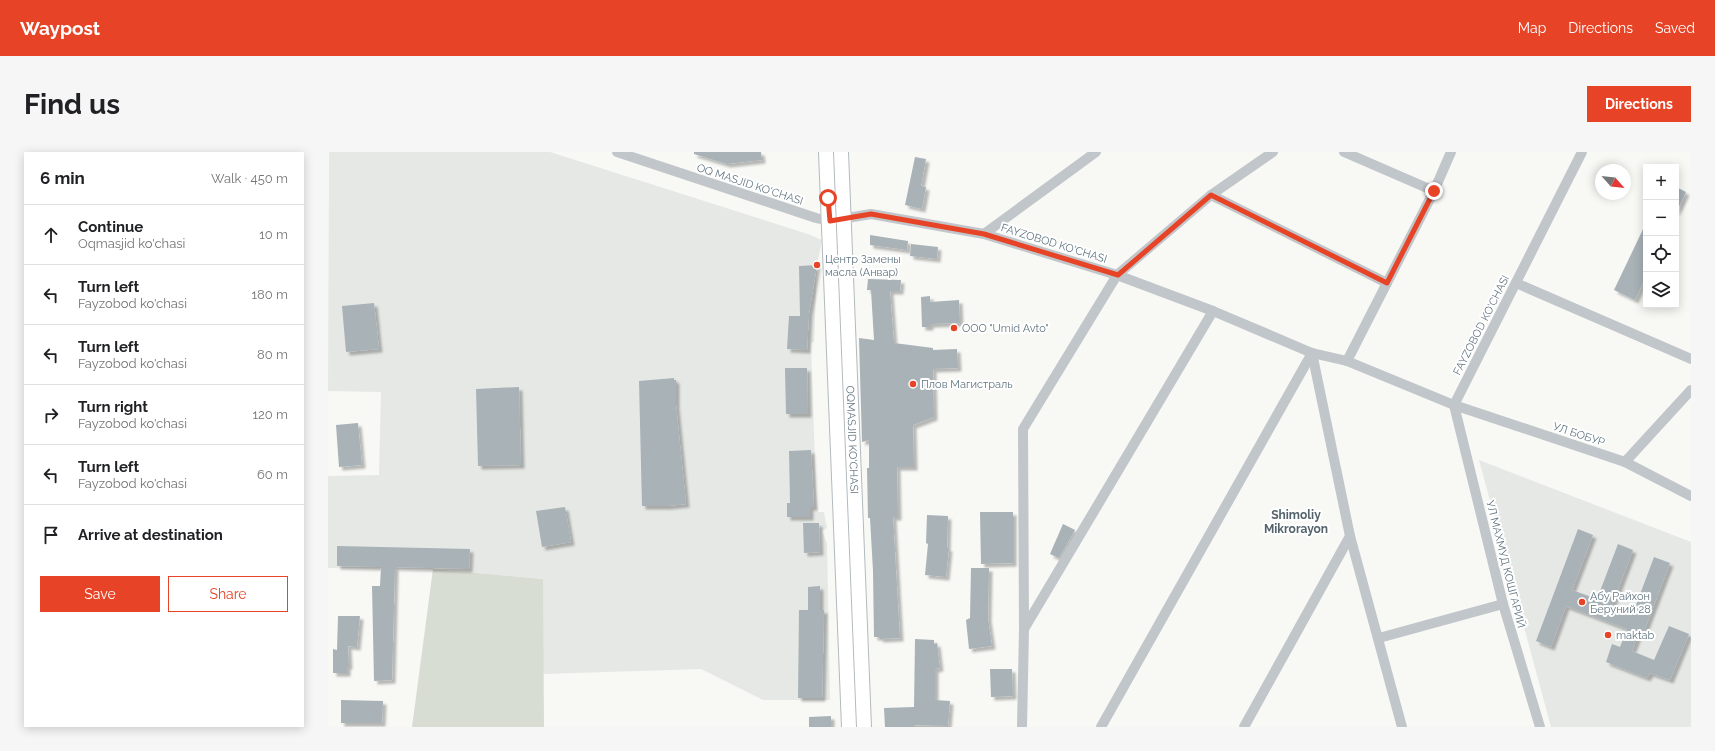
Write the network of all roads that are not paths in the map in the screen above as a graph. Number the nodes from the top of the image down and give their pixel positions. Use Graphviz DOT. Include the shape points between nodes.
graph roads {
  1 [pos="617,152"];
  2 [pos="826,152"];
  3 [pos="841,152"];
  4 [pos="1096,152"];
  5 [pos="1273,152"];
  6 [pos="1344,152"];
  7 [pos="1451,152"];
  8 [pos="1582,152"];
  9 [pos="1434,191"];
  10 [pos="1211,195"];
  11 [pos="845,219"];
  12 [pos="830,221"];
  13 [pos="984,234"];
  14 [pos="1118,275"];
  15 [pos="1387,283"];
  16 [pos="1516,283"];
  17 [pos="1213,311"];
  18 [pos="1312,353"];
  19 [pos="1691,359"];
  20 [pos="1347,361"];
  21 [pos="1691,390"];
  22 [pos="1454,405"];
  23 [pos="1625,462"];
  24 [pos="1691,496"];
  25 [pos="1350,536"];
  26 [pos="1503,604"];
  27 [pos="1024,629"];
  28 [pos="1379,638"];
  29 [pos="849,727"];
  30 [pos="864,727"];
  31 [pos="1022,727"];
  32 [pos="1101,727"];
  33 [pos="1244,727"];
  34 [pos="1402,727"];
  35 [pos="1540,727"];
  1 -- 12 [label="street, OQ MASJID KO'CHASI"];
  2 -- 12 [label="main road, OQMASJID KO'CHASI"];
  3 -- 11 [label="main road, OQMASJID KO'CHASI"];
  4 -- 13 [label="street, FAYZOBOD KO'CHASI"];
  5 -- 10 [label="street, FAYZOBOD KO'CHASI"];
  6 -- 9 [label="street"];
  7 -- 9 [label="street"];
  8 -- 16 [label="street, FAYZOBOD KO'CHASI"];
  9 -- 15 [label="street"];
  10 -- 14 [label="street, FAYZOBOD KO'CHASI"];
  10 -- 15 [label="street"];
  11 -- 12 [label="street, FAYZOBOD KO'CHASI"];
  11 -- 13 [label="street, FAYZOBOD KO'CHASI" via="871,214"];
  11 -- 30 [label="main road, OQMASJID KO'CHASI"];
  12 -- 29 [label="main road, OQMASJID KO'CHASI"];
  13 -- 14 [label="street, FAYZOBOD KO'CHASI"];
  14 -- 17 [label="street, FAYZOBOD KO'CHASI"];
  14 -- 27 [label="street" via="1023,429"];
  15 -- 20 [label="street"];
  16 -- 19 [label="street"];
  16 -- 22 [label="street, FAYZOBOD KO'CHASI"];
  17 -- 18 [label="street, FAYZOBOD KO'CHASI"];
  17 -- 27 [label="street"];
  18 -- 20 [label="street, FAYZOBOD KO'CHASI"];
  18 -- 25 [label="street"];
  18 -- 32 [label="street"];
  20 -- 22 [label="street, FAYZOBOD KO'CHASI"];
  21 -- 23 [label="street"];
  22 -- 23 [label="street, УЛ БОБУР"];
  22 -- 26 [label="street, УЛ МАХМУД КОШГАРИЙ"];
  23 -- 24 [label="street, УЛ БОБУР"];
  25 -- 28 [label="street"];
  25 -- 33 [label="street"];
  26 -- 28 [label="street"];
  26 -- 35 [label="street, УЛ МАХМУД КОШГАРИЙ"];
  27 -- 31 [label="street"];
  28 -- 34 [label="street"];
}
